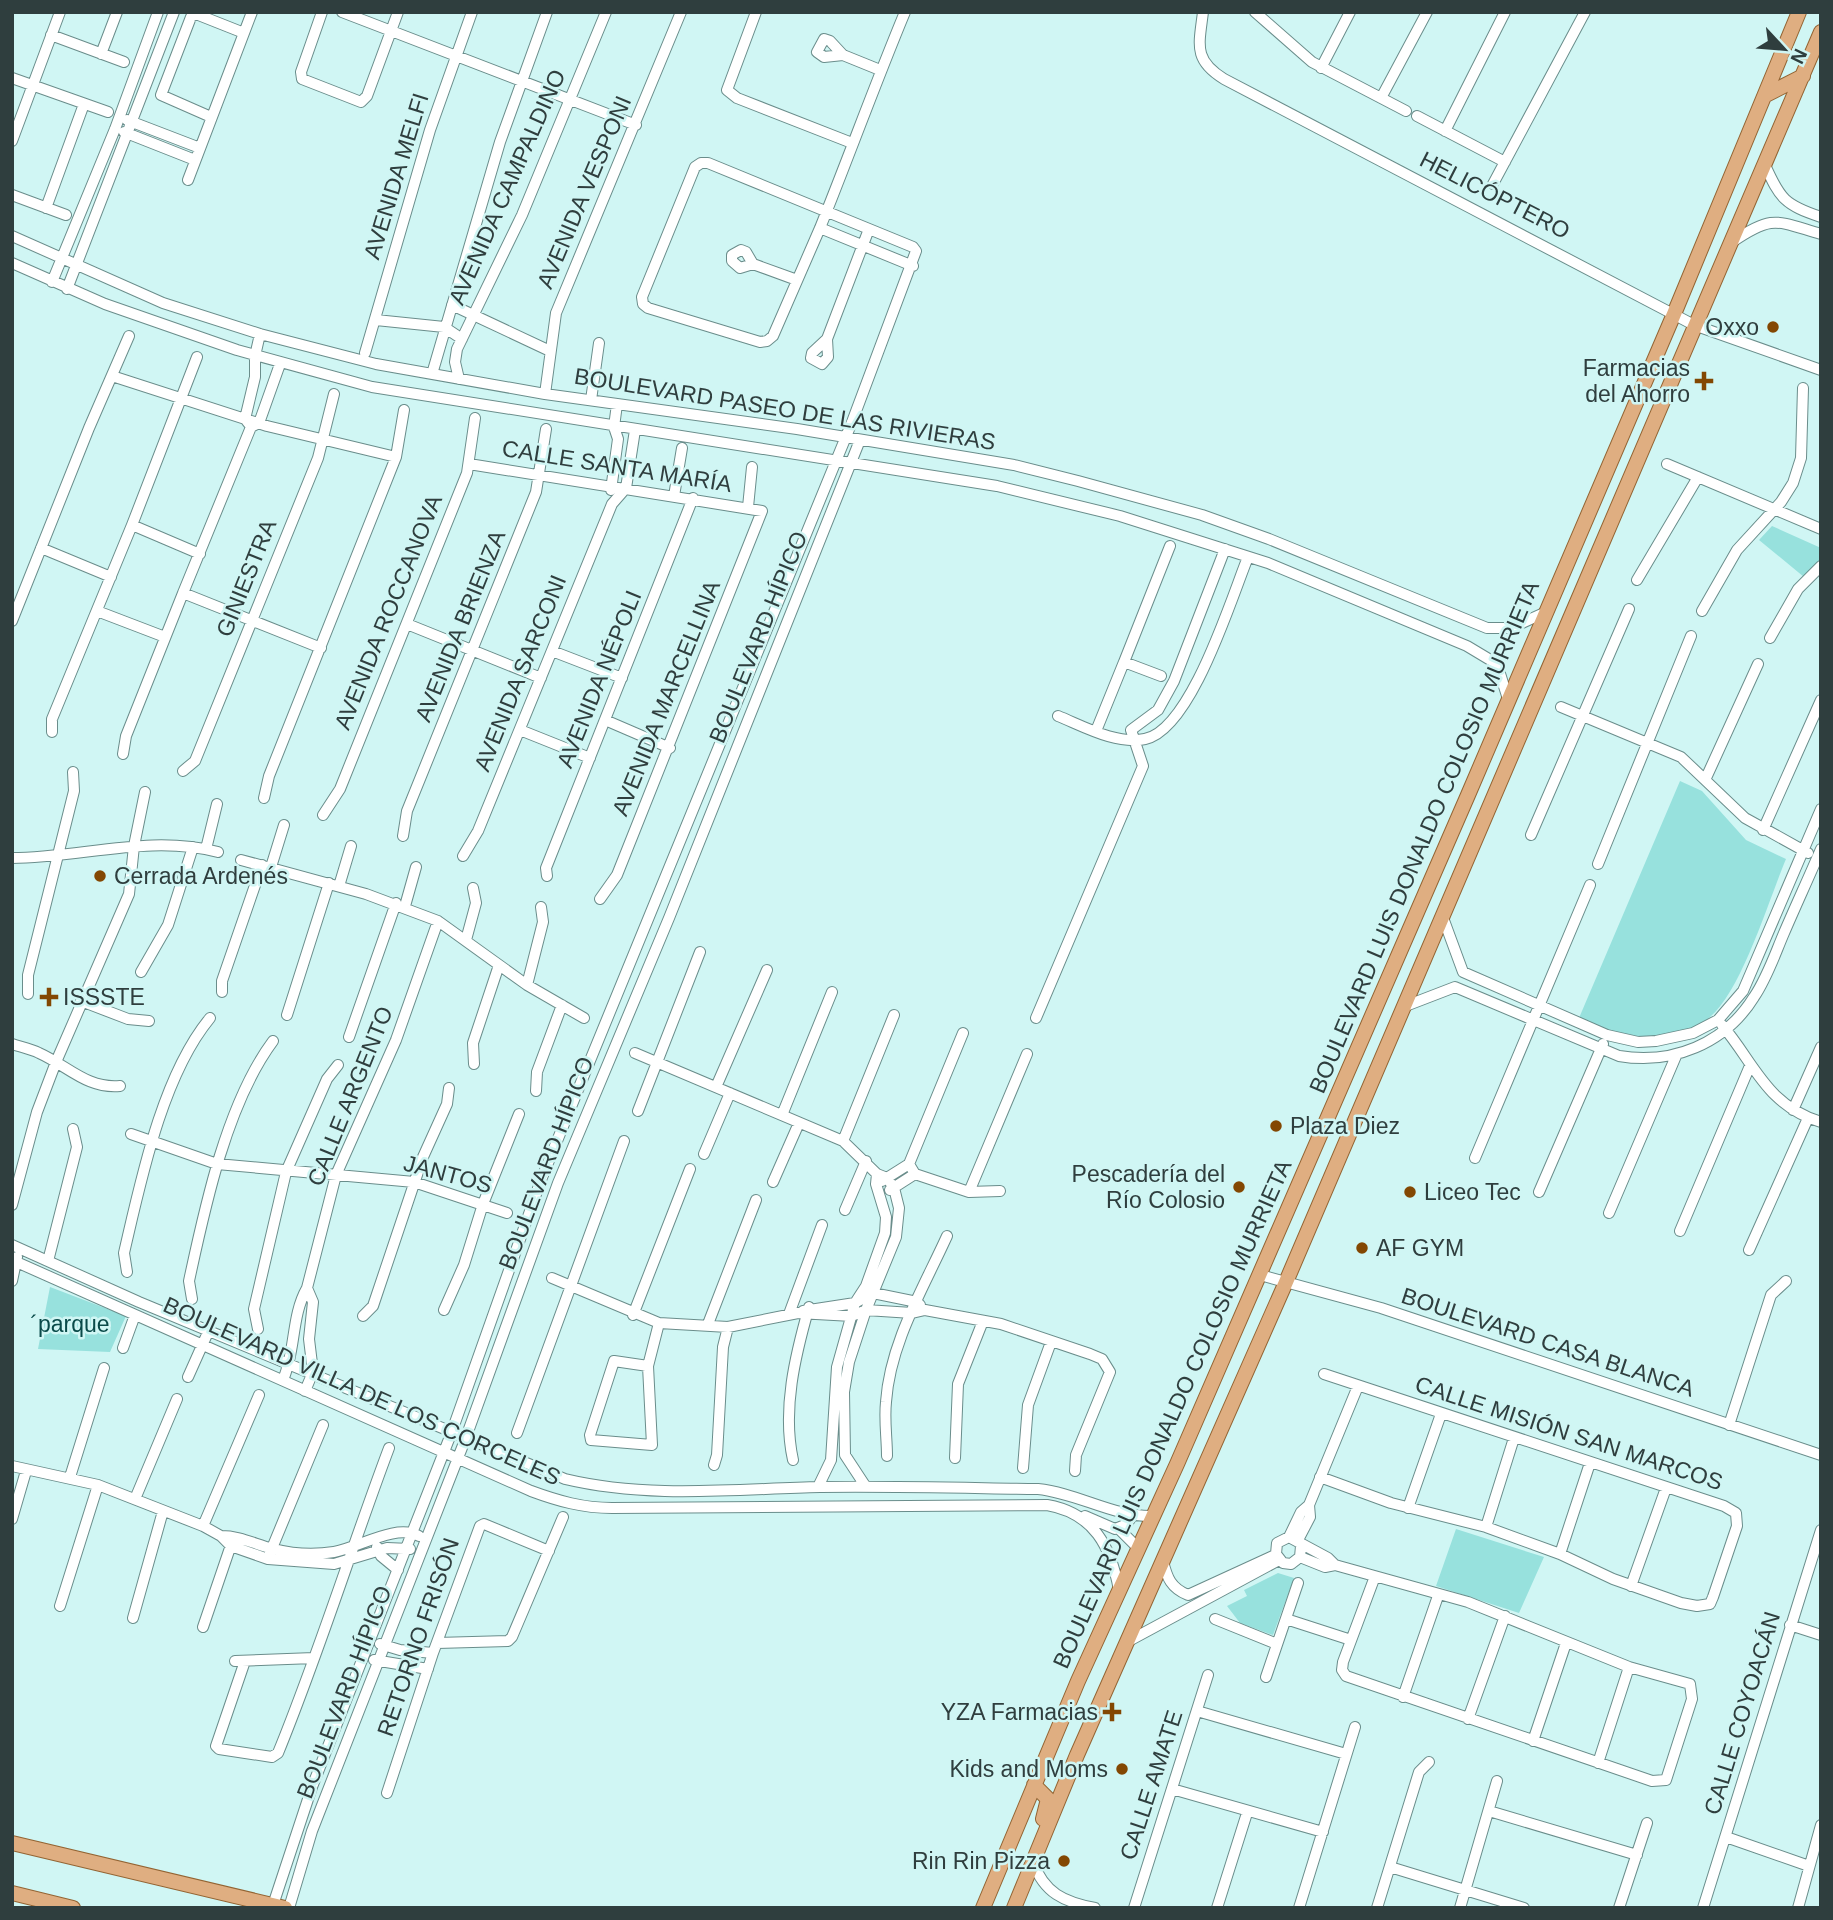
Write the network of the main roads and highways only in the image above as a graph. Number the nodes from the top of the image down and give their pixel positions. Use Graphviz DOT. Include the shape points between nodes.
graph roads {
  1 [pos="1799,12"];
  2 [pos="1821,32"];
  3 [pos="1802,76"];
  4 [pos="1766,95"];
  5 [pos="1468,795"];
  6 [pos="1490,804"];
  7 [pos="1097,1638"];
  8 [pos="1077,1755"];
  9 [pos="1034,1785"];
  10 [pos="12,1843"];
  11 [pos="1039,1847"];
  12 [pos="12,1893"];
  13 [pos="282,1907"];
  14 [pos="1017,1907"];
  15 [pos="73,1908"];
  16 [pos="983,1908"];
  1 -- 4 [label="main road, BOULEVARD LUIS DONALDO COLOSIO MURRIETA"];
  2 -- 3 [label="main road, BOULEVARD LUIS DONALDO COLOSIO MURRIETA"];
  3 -- 4 [label="main road"];
  3 -- 6 [label="main road, BOULEVARD LUIS DONALDO COLOSIO MURRIETA"];
  4 -- 5 [label="main road, BOULEVARD LUIS DONALDO COLOSIO MURRIETA"];
  5 -- 6 [label="main road"];
  5 -- 7 [label="main road, BOULEVARD LUIS DONALDO COLOSIO MURRIETA"];
  6 -- 8 [label="main road, BOULEVARD LUIS DONALDO COLOSIO MURRIETA"];
  7 -- 8 [label="main road" via="1086,1684 1062,1742 1064,1750"];
  7 -- 9 [label="main road, BOULEVARD LUIS DONALDO COLOSIO MURRIETA"];
  8 -- 11 [label="main road, BOULEVARD LUIS DONALDO COLOSIO MURRIETA"];
  9 -- 11 [label="main road" via="1048,1799"];
  9 -- 16 [label="main road, BOULEVARD LUIS DONALDO COLOSIO MURRIETA"];
  10 -- 13 [label="main road"];
  11 -- 14 [label="main road, BOULEVARD LUIS DONALDO COLOSIO MURRIETA"];
  12 -- 15 [label="main road"];
}
